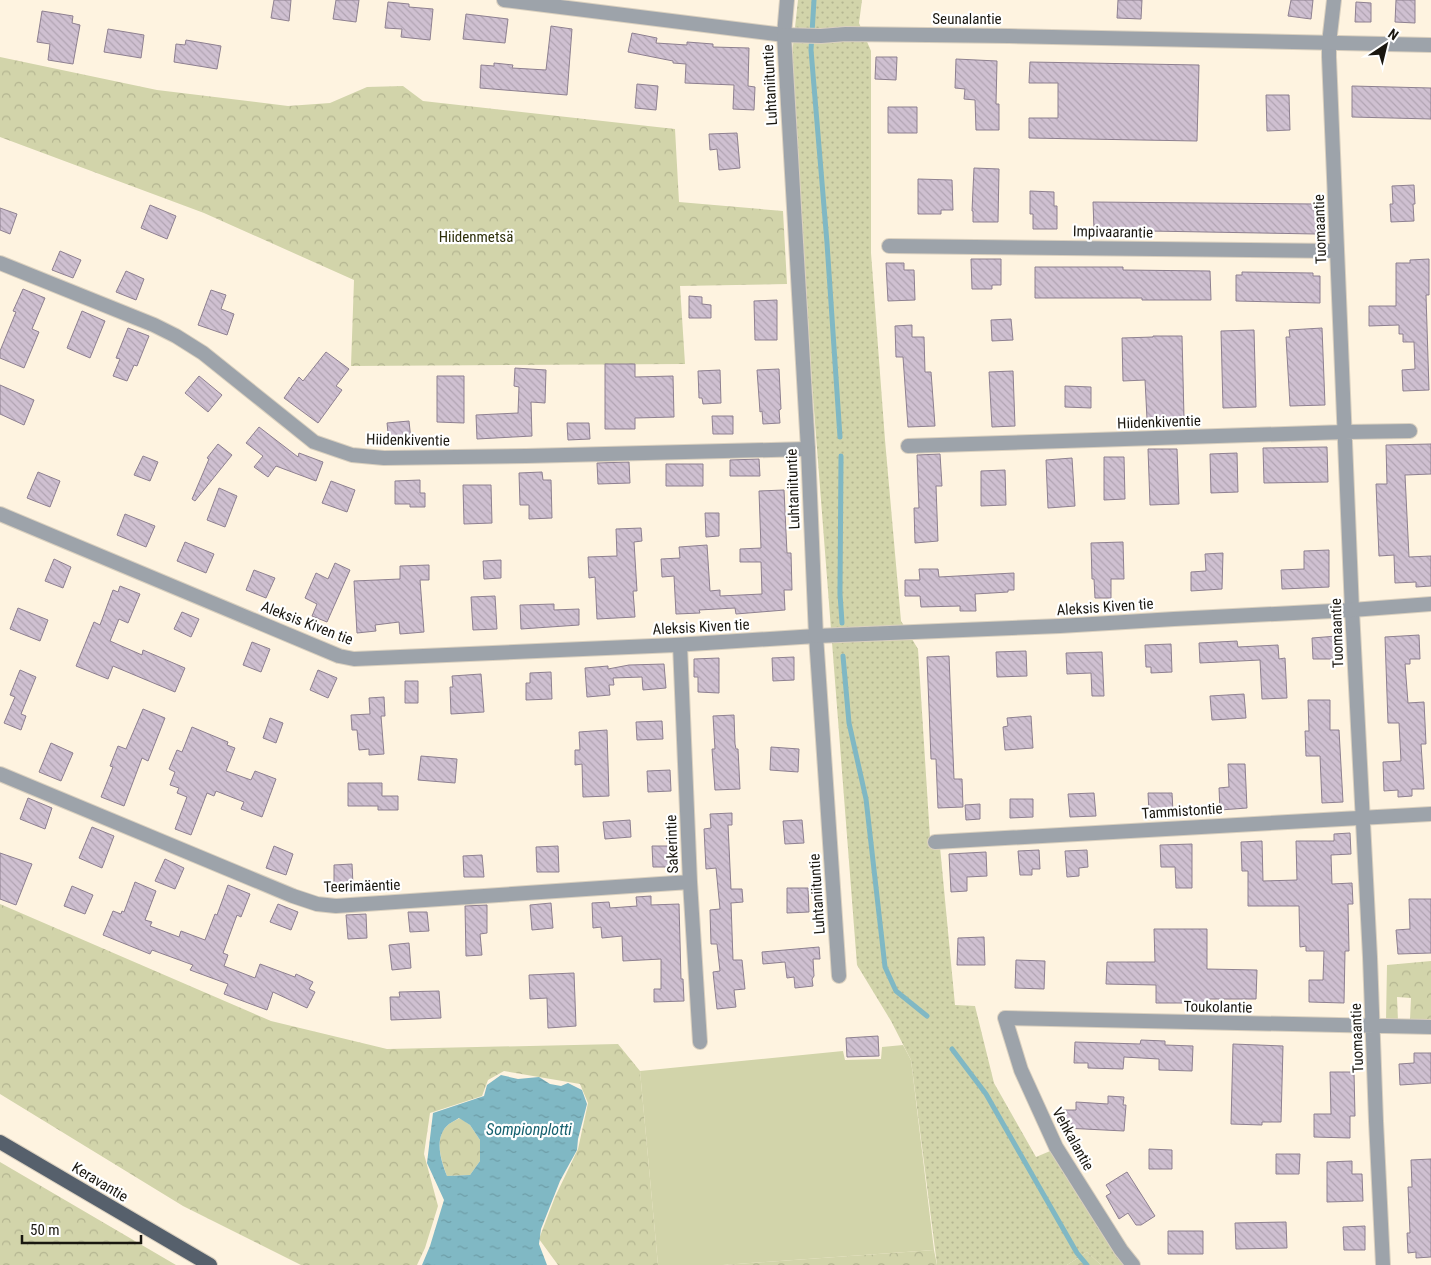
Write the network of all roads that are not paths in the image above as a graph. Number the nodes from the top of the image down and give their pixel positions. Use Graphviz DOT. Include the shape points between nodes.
graph roads {
  1 [pos="504,0"];
  2 [pos="788,0"];
  3 [pos="1334,0"];
  4 [pos="570,4"];
  5 [pos="784,35"];
  6 [pos="1329,43"];
  7 [pos="1431,45"];
  8 [pos="889,246"];
  9 [pos="1336,251"];
  10 [pos="0,262"];
  11 [pos="1410,431"];
  12 [pos="1345,432"];
  13 [pos="908,446"];
  14 [pos="808,449"];
  15 [pos="0,514"];
  16 [pos="1431,604"];
  17 [pos="1352,610"];
  18 [pos="816,636"];
  19 [pos="680,645"];
  20 [pos="0,774"];
  21 [pos="1431,814"];
  22 [pos="1362,817"];
  23 [pos="935,842"];
  24 [pos="690,882"];
  25 [pos="839,976"];
  26 [pos="1005,1018"];
  27 [pos="1373,1026"];
  28 [pos="1431,1027"];
  29 [pos="700,1042"];
  30 [pos="0,1142"];
  31 [pos="210,1265"];
  32 [pos="1133,1265"];
  33 [pos="1383,1265"];
  1 -- 4 [label="street, Seunalantie"];
  2 -- 5 [label="street, Luhtaniituntie"];
  3 -- 6 [label="street, Tuomaantie"];
  4 -- 5 [label="street, Seunalantie"];
  5 -- 6 [label="street, Seunalantie"];
  5 -- 14 [label="street, Luhtaniituntie"];
  6 -- 7 [label="street, Seunalantie"];
  6 -- 9 [label="street, Tuomaantie"];
  8 -- 9 [label="street, Impivaarantie"];
  9 -- 12 [label="street, Tuomaantie"];
  10 -- 14 [label="street, Hiidenkiventie" via="154,324 176,336 203,353 314,442 352,455 384,458"];
  11 -- 12 [label="street, Hiidenkiventie"];
  12 -- 13 [label="street, Hiidenkiventie"];
  12 -- 17 [label="street, Tuomaantie"];
  14 -- 18 [label="street, Luhtaniituntie"];
  15 -- 19 [label="street, Aleksis Kiven tie" via="339,656 354,659"];
  16 -- 17 [label="street, Aleksis Kiven tie"];
  17 -- 18 [label="street, Aleksis Kiven tie"];
  17 -- 22 [label="street, Tuomaantie"];
  18 -- 19 [label="street, Aleksis Kiven tie"];
  18 -- 25 [label="street, Luhtaniituntie"];
  19 -- 24 [label="street, Sakerintie"];
  20 -- 24 [label="street, Teerimäentie" via="317,904 336,906"];
  21 -- 22 [label="street, Tammistontie"];
  22 -- 23 [label="street, Tammistontie"];
  22 -- 27 [label="street, Tuomaantie"];
  24 -- 29 [label="street, Sakerintie"];
  26 -- 27 [label="street, Toukolantie"];
  26 -- 32 [label="street, Vehkalantie" via="1021,1070 1056,1147"];
  27 -- 28 [label="street, Toukolantie"];
  27 -- 33 [label="street, Tuomaantie"];
  30 -- 31 [label="main road, Keravantie"];
}
